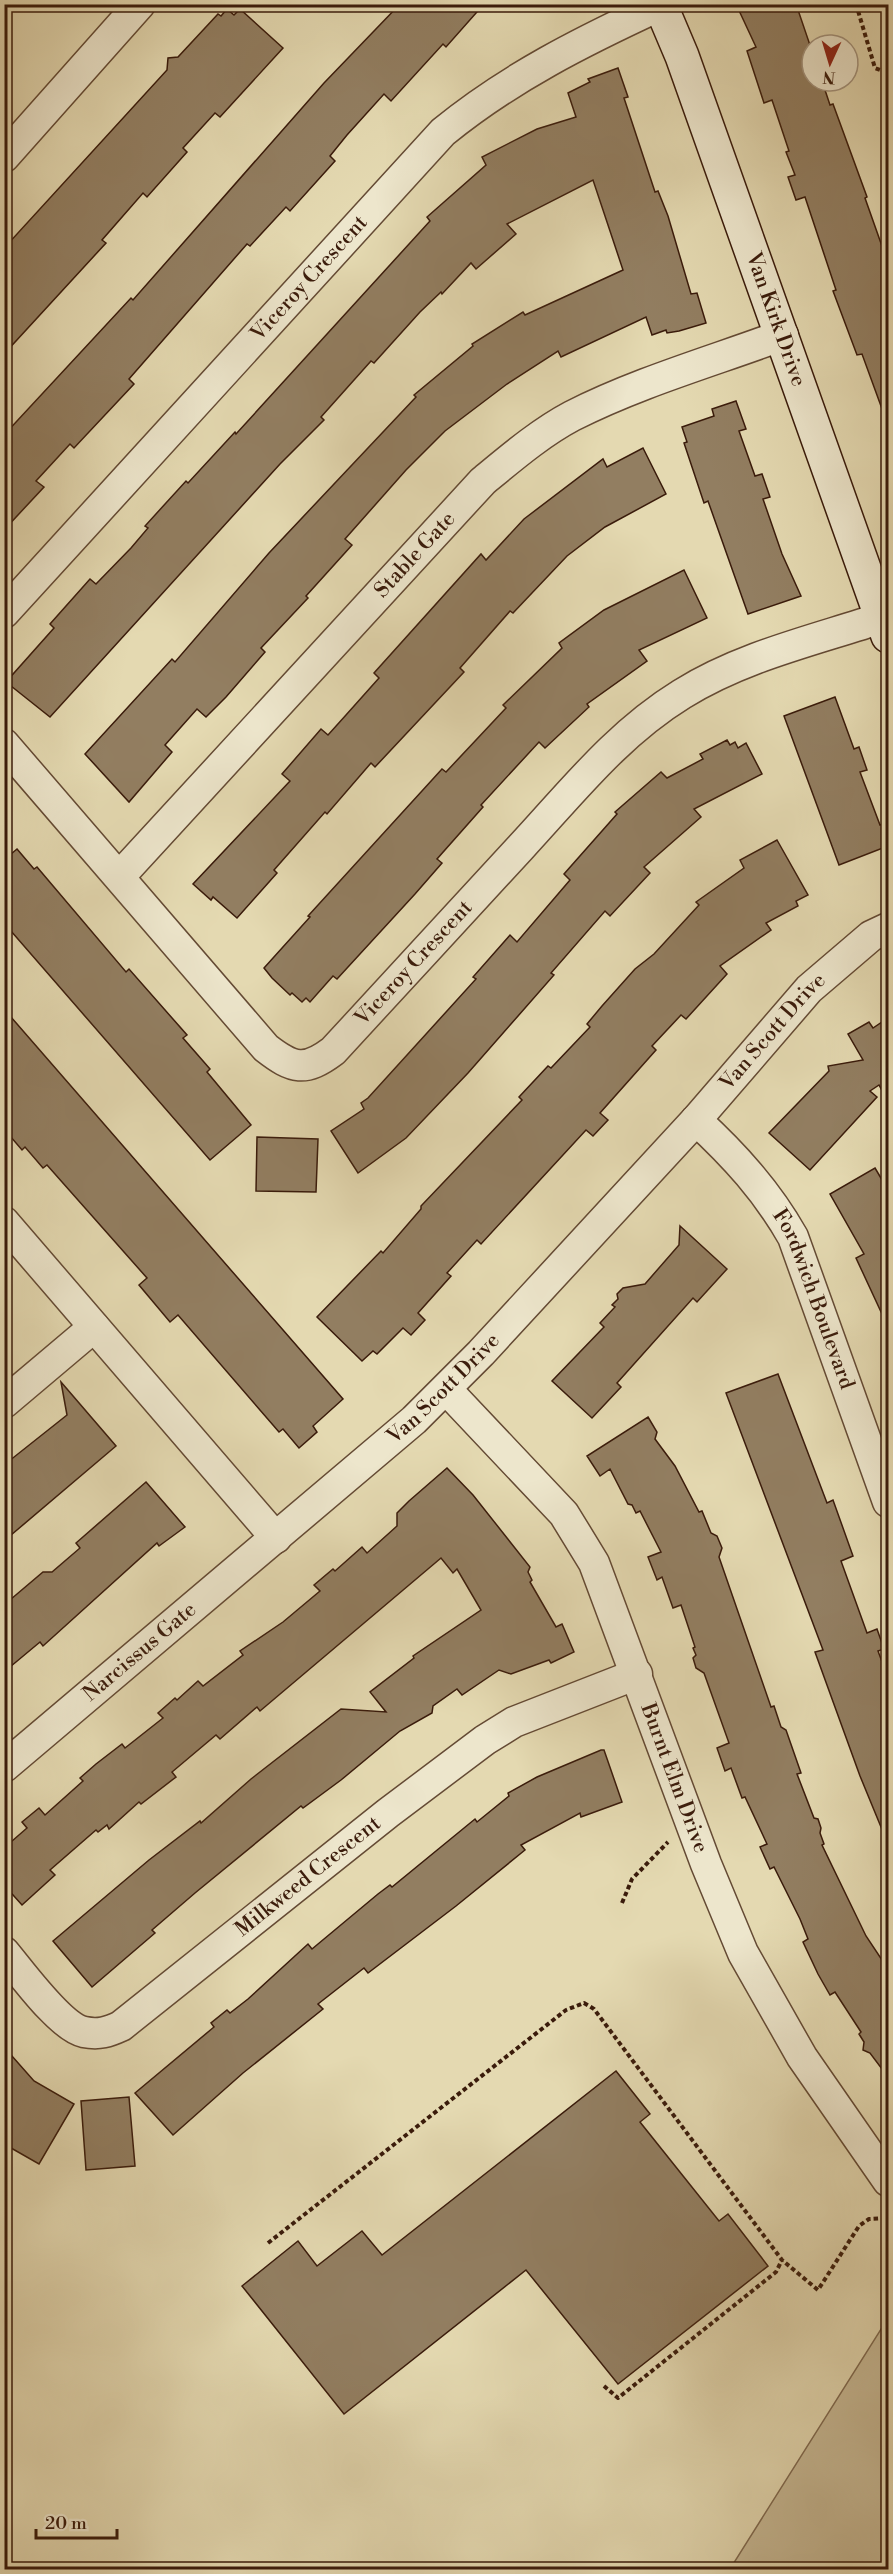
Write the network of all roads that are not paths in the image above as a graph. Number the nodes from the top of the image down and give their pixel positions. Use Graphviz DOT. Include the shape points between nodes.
graph roads {
  1 [pos="140,4"];
  2 [pos="660,5"];
  3 [pos="4,157"];
  4 [pos="783,335"];
  5 [pos="4,613"];
  6 [pos="885,627"];
  7 [pos="4,744"];
  8 [pos="120,876"];
  9 [pos="888,928"];
  10 [pos="696,1119"];
  11 [pos="4,1222"];
  12 [pos="94,1327"];
  13 [pos="446,1389"];
  14 [pos="4,1402"];
  15 [pos="888,1503"];
  16 [pos="276,1538"];
  17 [pos="637,1674"];
  18 [pos="4,1767"];
  19 [pos="4,1952"];
  20 [pos="888,2181"];
  1 -- 3 [label="street"];
  2 -- 4 [label="street, Van Kirk Drive"];
  2 -- 5 [label="street, Viceroy Crescent" via="539,65 480,102 443,132"];
  4 -- 6 [label="street, Van Kirk Drive"];
  4 -- 8 [label="street, Stable Gate" via="629,391 572,417 517,453 483,481"];
  6 -- 8 [label="street, Viceroy Crescent" via="789,647 731,669 648,717 586,773 317,1064 295,1066 266,1048"];
  7 -- 8 [label="street, Viceroy Crescent"];
  9 -- 10 [label="street, Van Scott Drive" via="871,936 809,989"];
  10 -- 13 [label="street, Van Scott Drive"];
  10 -- 15 [label="street, Fordwich Boulevard" via="734,1154 772,1202 793,1237"];
  11 -- 12 [label="street"];
  12 -- 14 [label="street"];
  12 -- 16 [label="street"];
  13 -- 16 [label="street, Van Scott Drive"];
  13 -- 17 [label="street, Burnt Elm Drive" via="548,1496 573,1528 606,1589"];
  16 -- 18 [label="street, Narcissus Gate"];
  17 -- 19 [label="street, Milkweed Crescent" via="514,1722 485,1740 121,2026 105,2034 82,2032 68,2023"];
  17 -- 20 [label="street, Burnt Elm Drive" via="694,1833 743,1953 802,2057"];
}
